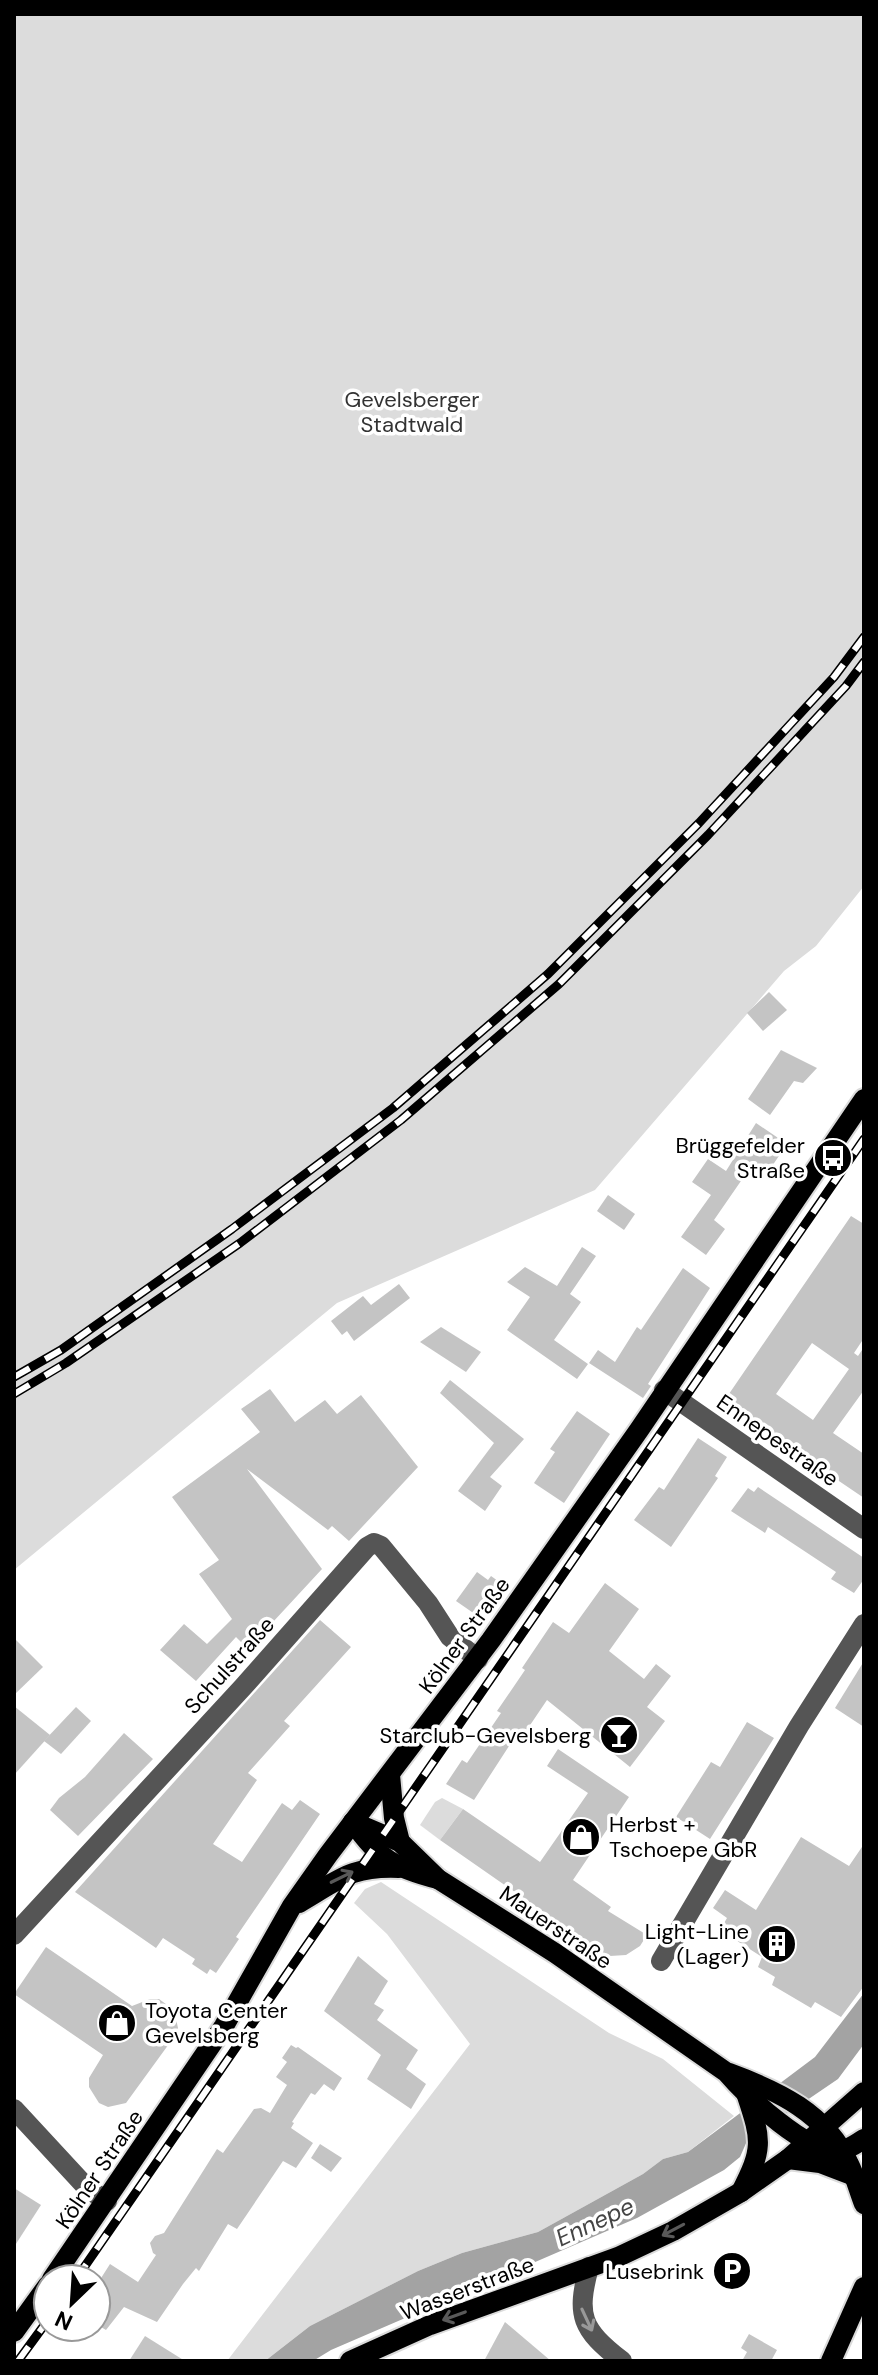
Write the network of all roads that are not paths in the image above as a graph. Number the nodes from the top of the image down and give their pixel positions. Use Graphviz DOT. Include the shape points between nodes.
graph roads {
  1 [pos="864,1099"];
  2 [pos="664,1390"];
  3 [pos="864,1529"];
  4 [pos="864,1624"];
  5 [pos="478,1659"];
  6 [pos="390,1775"];
  7 [pos="353,1822"];
  8 [pos="400,1842"];
  9 [pos="399,1868"];
  10 [pos="438,1879"];
  11 [pos="292,1906"];
  12 [pos="14,1935"];
  13 [pos="661,1961"];
  14 [pos="754,2090"];
  15 [pos="864,2092"];
  16 [pos="14,2109"];
  17 [pos="811,2125"];
  18 [pos="864,2139"];
  19 [pos="842,2151"];
  20 [pos="788,2159"];
  21 [pos="854,2176"];
  22 [pos="741,2192"];
  23 [pos="107,2201"];
  24 [pos="864,2204"];
  25 [pos="63,2263"];
  26 [pos="589,2267"];
  27 [pos="864,2287"];
  28 [pos="32,2308"];
  29 [pos="17,2329"];
  30 [pos="350,2361"];
  31 [pos="622,2361"];
  32 [pos="831,2361"];
  1 -- 2 [label="main road, Kölner Straße"];
  2 -- 3 [label="street, Ennepestraße"];
  2 -- 5 [label="main road, Kölner Straße"];
  4 -- 13 [label="street"];
  5 -- 6 [label="main road, Kölner Straße"];
  5 -- 12 [label="street, Schulstraße" via="450,1637 381,1546 367,1547"];
  6 -- 7 [label="main road, Kölner Straße"];
  6 -- 8 [label="main road"];
  7 -- 8 [label="main road, Mauerstraße"];
  7 -- 9 [label="main road, Mauerstraße" via="373,1849"];
  7 -- 11 [label="main road, Kölner Straße"];
  8 -- 10 [label="main road, Mauerstraße"];
  9 -- 10 [label="main road, Mauerstraße"];
  11 -- 9 [label="main road, one-way" via="352,1872"];
  10 -- 14 [label="main road, Mauerstraße"];
  11 -- 23 [label="main road, Kölner Straße" via="224,2026"];
  14 -- 17 [label="main road, Mauerstraße"];
  14 -- 17 [label="main road, Mauerstraße" via="794,2100"];
  14 -- 22 [label="main road" via="757,2157"];
  15 -- 17 [label="main road" via="846,2108"];
  16 -- 23 [label="street" via="88,2189"];
  17 -- 19 [label="main road" via="830,2151"];
  17 -- 20 [label="main road, Wasserstraße"];
  18 -- 19 [label="main road"];
  19 -- 21 [label="main road"];
  20 -- 21 [label="main road" via="820,2163"];
  20 -- 22 [label="main road, Wasserstraße"];
  21 -- 24 [label="main road"];
  22 -- 26 [label="main road, Wasserstraße, one-way" via="673,2231"];
  23 -- 25 [label="main road, Kölner Straße"];
  26 -- 30 [label="main road, Wasserstraße, one-way" via="430,2325"];
  26 -- 31 [label="street, one-way" via="582,2294 584,2318 597,2339"];
  27 -- 32 [label="main road"];
  28 -- 29 [label="main road"];
}
